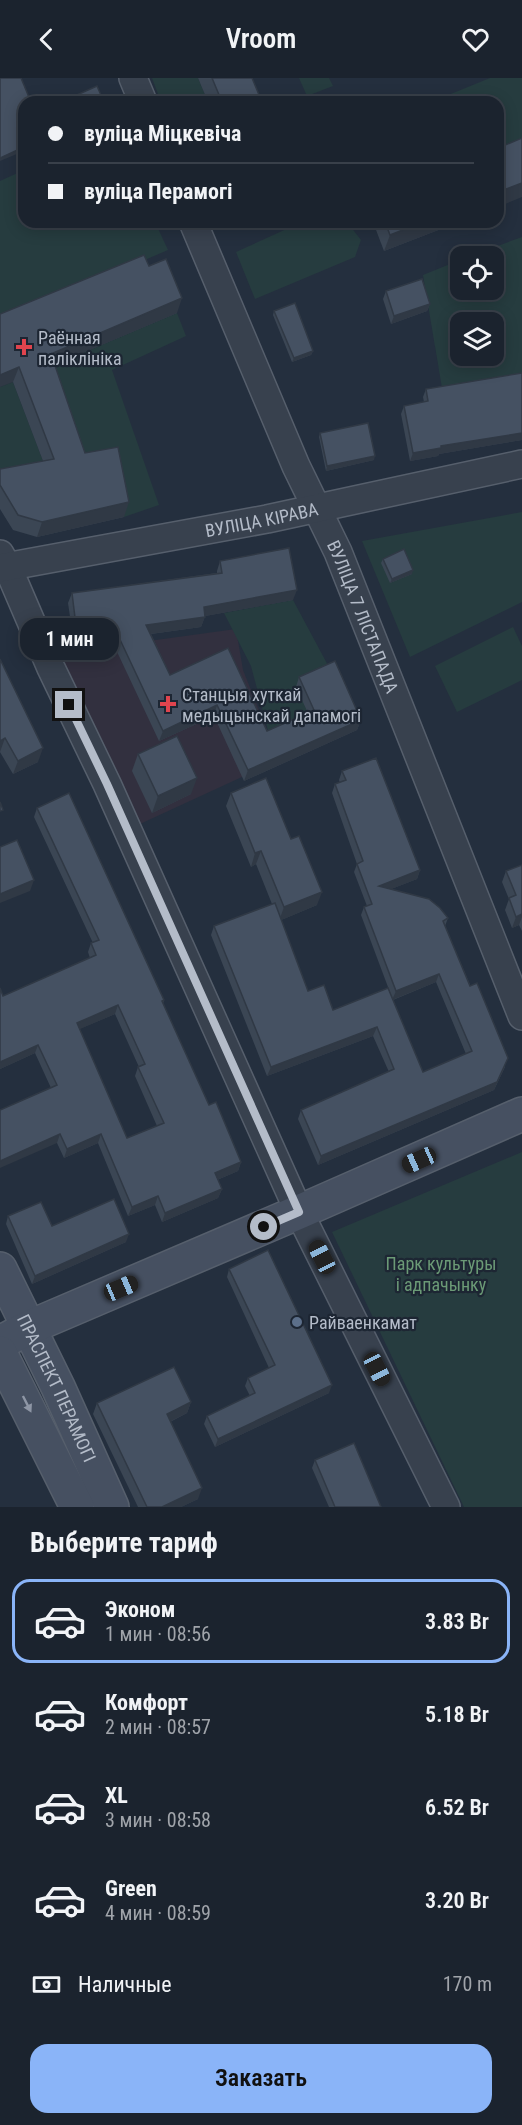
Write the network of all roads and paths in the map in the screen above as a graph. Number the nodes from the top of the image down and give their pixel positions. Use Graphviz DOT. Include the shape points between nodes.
graph roads {
  1 [pos="133,78"];
  2 [pos="140,96"];
  3 [pos="196,228"];
  4 [pos="522,464"];
  5 [pos="316,508"];
  6 [pos="3,563"];
  7 [pos="522,1016"];
  8 [pos="522,1114"];
  9 [pos="299,1212"];
  10 [pos="0,1269"];
  11 [pos="30,1327"];
  12 [pos="0,1343"];
  13 [pos="0,1353"];
  14 [pos="77,1507"];
  15 [pos="112,1507"];
  16 [pos="446,1507"];
  1 -- 2 [label="street"];
  3 -- 5 [label="street, ВУЛІЦА 7 ЛІСТАПАДА"];
  4 -- 5 [label="street, ВУЛІЦА КІРАВА"];
  5 -- 6 [label="street, ВУЛІЦА КІРАВА"];
  5 -- 7 [label="street, ВУЛІЦА 7 ЛІСТАПАДА" via="338,552"];
  6 -- 9 [label="street"];
  8 -- 9 [label="main road"];
  9 -- 11 [label="main road"];
  9 -- 16 [label="street"];
  10 -- 11 [label="main road, ПРАСПЕКТ ПЕРАМОГІ"];
  11 -- 12 [label="main road"];
  11 -- 15 [label="main road, ПРАСПЕКТ ПЕРАМОГІ"];
  13 -- 14 [label="main road, ПРАСПЕКТ ПЕРАМОГІ, one-way"];
}
